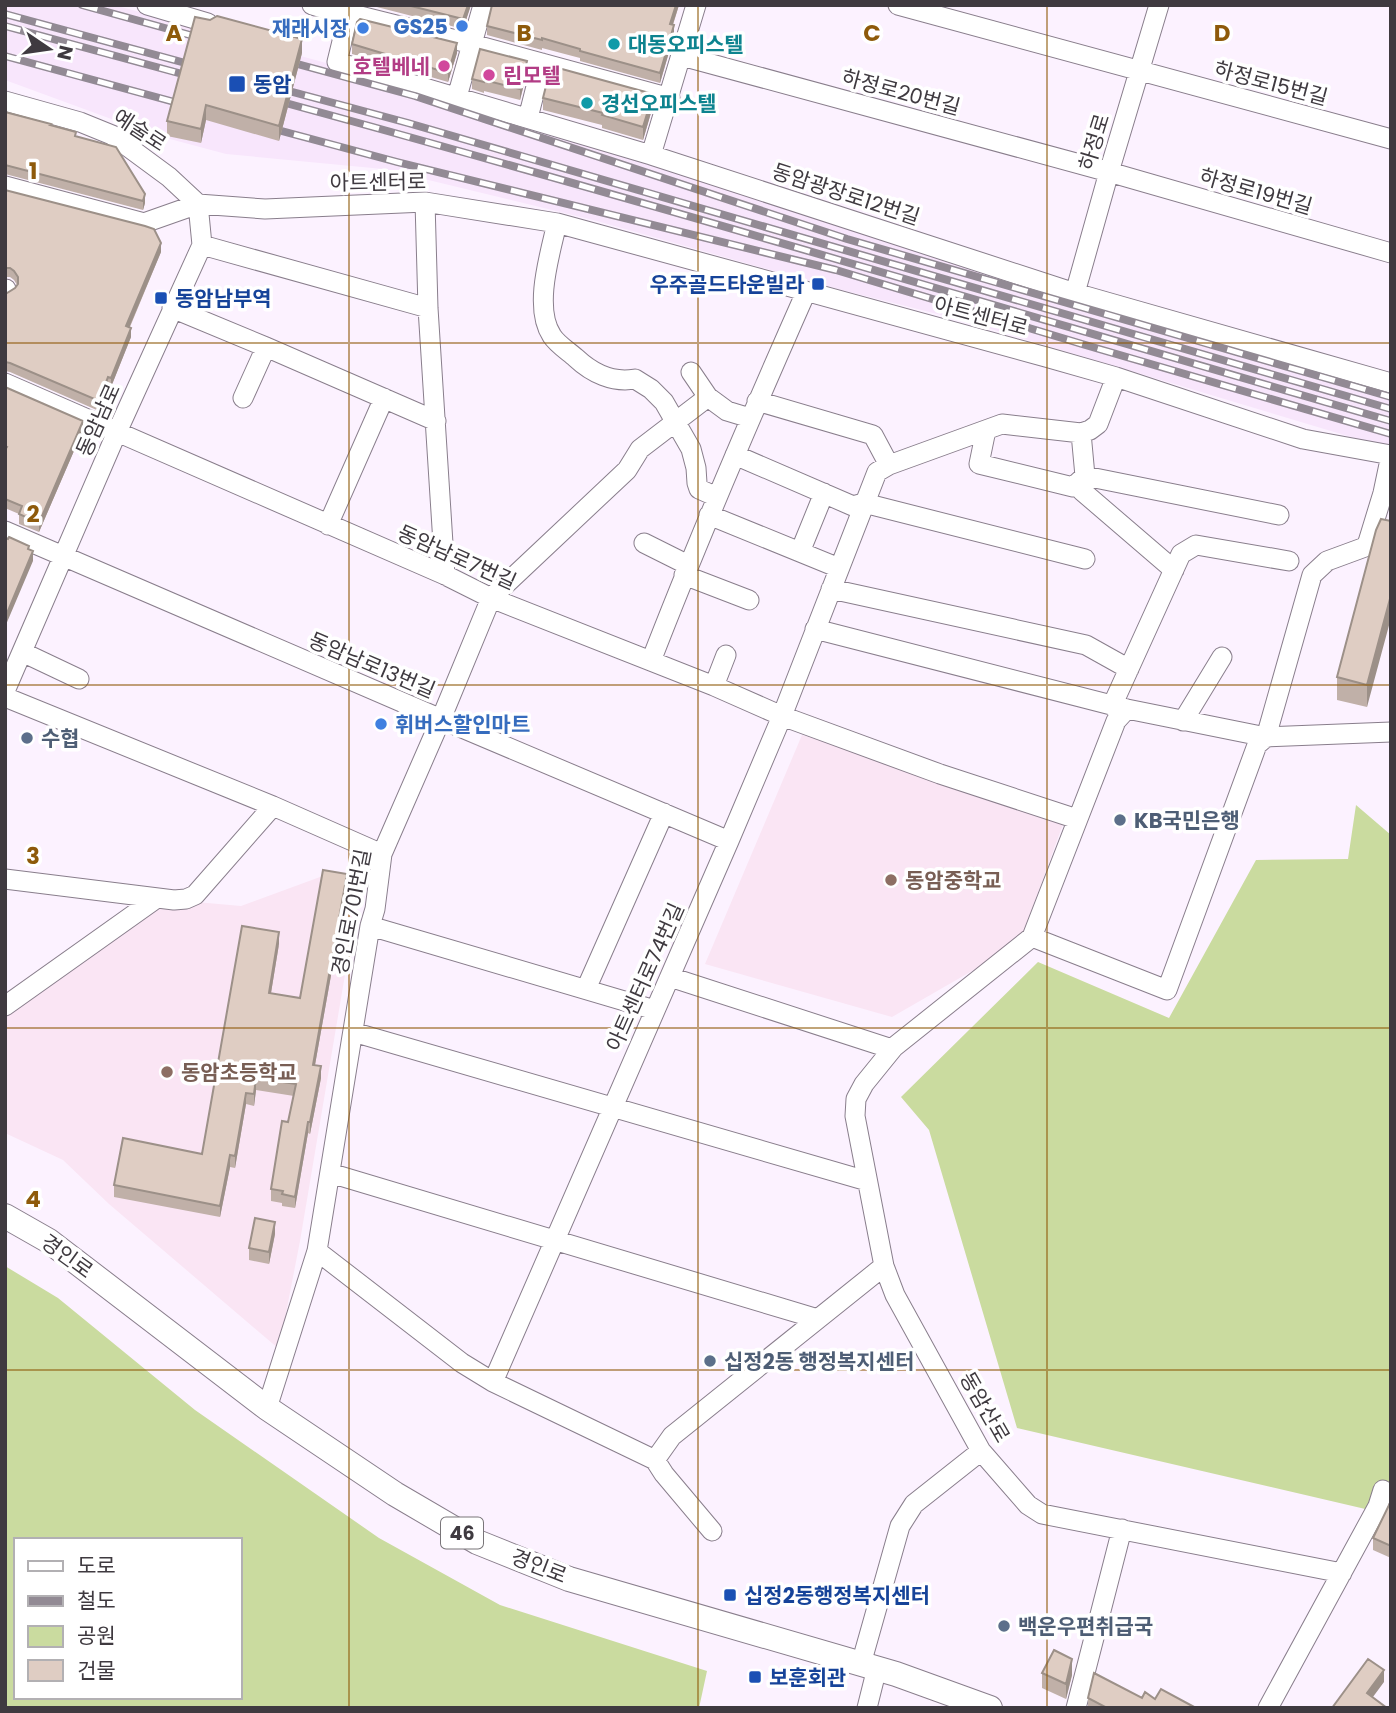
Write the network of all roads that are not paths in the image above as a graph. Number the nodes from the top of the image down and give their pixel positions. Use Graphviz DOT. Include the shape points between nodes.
graph roads {
  1 [pos="147,5"];
  2 [pos="312,5"];
  3 [pos="483,5"];
  4 [pos="696,5"];
  5 [pos="898,5"];
  6 [pos="1159,5"];
  7 [pos="350,9"];
  8 [pos="208,23"];
  9 [pos="472,44"];
  10 [pos="682,56"];
  11 [pos="542,63"];
  12 [pos="1140,71"];
  13 [pos="457,97"];
  14 [pos="670,98"];
  15 [pos="5,101"];
  16 [pos="528,118"];
  17 [pos="1391,139"];
  18 [pos="651,155"];
  19 [pos="1108,172"];
  20 [pos="5,187"];
  21 [pos="425,202"];
  22 [pos="198,204"];
  23 [pos="557,223"];
  24 [pos="202,245"];
  25 [pos="1391,253"];
  26 [pos="806,292"];
  27 [pos="1075,293"];
  28 [pos="172,308"];
  29 [pos="428,308"];
  30 [pos="266,347"];
  31 [pos="691,372"];
  32 [pos="1116,377"];
  33 [pos="5,383"];
  34 [pos="1391,383"];
  35 [pos="708,397"];
  36 [pos="243,398"];
  37 [pos="384,398"];
  38 [pos="754,410"];
  39 [pos="436,421"];
  40 [pos="675,422"];
  41 [pos="986,430"];
  42 [pos="117,432"];
  43 [pos="1081,433"];
  44 [pos="1391,455"];
  45 [pos="735,456"];
  46 [pos="890,465"];
  47 [pos="1085,476"];
  48 [pos="824,493"];
  49 [pos="864,503"];
  50 [pos="713,506"];
  51 [pos="1279,515"];
  52 [pos="328,525"];
  53 [pos="5,531"];
  54 [pos="644,543"];
  55 [pos="800,552"];
  56 [pos="64,556"];
  57 [pos="1085,559"];
  58 [pos="1289,561"];
  59 [pos="839,568"];
  60 [pos="686,570"];
  61 [pos="1174,570"];
  62 [pos="445,575"];
  63 [pos="831,589"];
  64 [pos="491,598"];
  65 [pos="749,600"];
  66 [pos="816,629"];
  67 [pos="22,652"];
  68 [pos="726,655"];
  69 [pos="1222,657"];
  70 [pos="651,661"];
  71 [pos="1129,668"];
  72 [pos="79,679"];
  73 [pos="714,686"];
  74 [pos="5,691"];
  75 [pos="5,697"];
  76 [pos="1119,707"];
  77 [pos="782,716"];
  78 [pos="441,719"];
  79 [pos="1183,720"];
  80 [pos="1391,732"];
  81 [pos="1266,737"];
  82 [pos="273,806"];
  83 [pos="664,813"];
  84 [pos="1077,819"];
  85 [pos="729,841"];
  86 [pos="382,854"];
  87 [pos="5,879"];
  88 [pos="157,898"];
  89 [pos="370,926"];
  90 [pos="1032,937"];
  91 [pos="670,977"];
  92 [pos="586,989"];
  93 [pos="5,1006"];
  94 [pos="655,1010"];
  95 [pos="353,1032"];
  96 [pos="892,1049"];
  97 [pos="613,1107"];
  98 [pos="330,1173"];
  99 [pos="867,1181"];
  100 [pos="5,1216"];
  101 [pos="555,1240"];
  102 [pos="317,1251"];
  103 [pos="884,1266"];
  104 [pos="818,1319"];
  105 [pos="492,1382"];
  106 [pos="267,1408"];
  107 [pos="981,1451"];
  108 [pos="655,1460"];
  109 [pos="1382,1490"];
  110 [pos="1122,1529"];
  111 [pos="712,1531"];
  112 [pos="1342,1573"];
  113 [pos="869,1666"];
  114 [pos="867,1708"];
  115 [pos="990,1708"];
  116 [pos="1076,1708"];
  117 [pos="1268,1708"];
  1 -- 8 [label="street"];
  2 -- 7 [label="street" via="332,11"];
  3 -- 9 [label="street"];
  4 -- 10 [label="street"];
  5 -- 12 [label="street, 하정로15번길"];
  6 -- 12 [label="street, 하정로"];
  7 -- 9 [label="street"];
  7 -- 13 [label="street, 동암광장로12번길" via="337,62"];
  9 -- 11 [label="street"];
  9 -- 13 [label="street"];
  10 -- 14 [label="street"];
  10 -- 19 [label="street, 하정로20번길"];
  11 -- 14 [label="street"];
  11 -- 16 [label="street"];
  12 -- 17 [label="street, 하정로15번길"];
  12 -- 19 [label="street, 하정로"];
  13 -- 16 [label="street, 동암광장로12번길"];
  14 -- 18 [label="street"];
  15 -- 22 [label="street, 예술로" via="112,135"];
  16 -- 18 [label="street, 동암광장로12번길"];
  18 -- 27 [label="street, 동암광장로12번길"];
  19 -- 25 [label="street, 하정로19번길"];
  19 -- 27 [label="street, 하정로"];
  20 -- 22 [label="street" via="144,223"];
  21 -- 22 [label="street, 아트센터로" via="265,208"];
  21 -- 23 [label="street, 아트센터로"];
  21 -- 29 [label="street"];
  22 -- 24 [label="street"];
  23 -- 26 [label="street, 아트센터로"];
  23 -- 40 [label="street" via="543,286 543,311 551,335 583,365 605,377 643,384 664,402"];
  24 -- 28 [label="street, 동암남로"];
  24 -- 29 [label="street"];
  26 -- 32 [label="street, 아트센터로"];
  26 -- 38 [label="street"];
  27 -- 34 [label="street, 동암광장로12번길"];
  28 -- 30 [label="street"];
  28 -- 42 [label="street, 동암남로"];
  29 -- 39 [label="street"];
  30 -- 36 [label="street"];
  30 -- 37 [label="street"];
  31 -- 35 [label="street"];
  32 -- 43 [label="street" via="1098,424"];
  32 -- 44 [label="street, 아트센터로" via="1303,439"];
  33 -- 42 [label="street, 동암남로7번길"];
  35 -- 38 [label="street" via="727,411"];
  35 -- 40 [label="street, 경인로701번길"];
  37 -- 39 [label="street"];
  37 -- 52 [label="street"];
  38 -- 45 [label="street"];
  38 -- 46 [label="street" via="873,435"];
  39 -- 62 [label="street"];
  40 -- 50 [label="street" via="691,449 699,489"];
  40 -- 64 [label="street, 경인로701번길" via="640,449 626,470"];
  41 -- 43 [label="street" via="1002,424"];
  41 -- 46 [label="street"];
  41 -- 47 [label="street" via="978,464 1073,487"];
  42 -- 52 [label="street, 동암남로7번길"];
  42 -- 56 [label="street, 동암남로"];
  43 -- 47 [label="street"];
  44 -- 81 [label="street" via="1365,547 1327,561 1312,575"];
  45 -- 48 [label="street"];
  45 -- 50 [label="street"];
  46 -- 49 [label="street, 아트센터로74번길" via="877,472"];
  47 -- 51 [label="street"];
  47 -- 61 [label="street" via="1082,491"];
  48 -- 49 [label="street" via="853,506"];
  48 -- 55 [label="street"];
  49 -- 57 [label="street"];
  49 -- 59 [label="street, 아트센터로74번길"];
  50 -- 55 [label="street"];
  50 -- 60 [label="street"];
  52 -- 62 [label="street, 동암남로7번길"];
  53 -- 56 [label="street, 동암남로13번길"];
  54 -- 60 [label="street"];
  55 -- 59 [label="street"];
  56 -- 67 [label="street, 동암남로"];
  56 -- 78 [label="street, 동암남로13번길"];
  58 -- 61 [label="street" via="1196,545 1181,554"];
  59 -- 63 [label="street, 아트센터로74번길"];
  60 -- 65 [label="street"];
  60 -- 70 [label="street"];
  61 -- 71 [label="street"];
  62 -- 64 [label="street, 동암남로7번길"];
  63 -- 66 [label="street, 아트센터로74번길"];
  63 -- 71 [label="street" via="1086,645"];
  64 -- 70 [label="street, 동암남로7번길"];
  64 -- 78 [label="street, 경인로701번길"];
  66 -- 76 [label="street"];
  66 -- 77 [label="street, 아트센터로74번길"];
  67 -- 72 [label="street"];
  67 -- 74 [label="street, 동암남로"];
  68 -- 73 [label="street"];
  69 -- 79 [label="street"];
  70 -- 73 [label="street, 동암남로7번길"];
  71 -- 76 [label="street"];
  73 -- 77 [label="street, 동암남로7번길"];
  75 -- 82 [label="street"];
  76 -- 79 [label="street"];
  76 -- 84 [label="street"];
  77 -- 84 [label="street, 동암남로7번길"];
  77 -- 85 [label="street, 아트센터로74번길"];
  78 -- 83 [label="street, 동암남로13번길"];
  78 -- 86 [label="street, 경인로701번길"];
  79 -- 81 [label="street"];
  80 -- 81 [label="street"];
  81 -- 90 [label="street" via="1258,745 1167,990"];
  82 -- 86 [label="street"];
  82 -- 88 [label="street" via="195,895"];
  83 -- 85 [label="street, 동암남로13번길"];
  83 -- 92 [label="street"];
  84 -- 90 [label="street"];
  85 -- 91 [label="street, 아트센터로74번길"];
  86 -- 89 [label="street, 경인로701번길"];
  87 -- 88 [label="street"];
  88 -- 93 [label="street"];
  89 -- 92 [label="street"];
  89 -- 95 [label="street, 경인로701번길"];
  90 -- 96 [label="street, 동암산로"];
  91 -- 94 [label="street, 아트센터로74번길"];
  91 -- 96 [label="street"];
  92 -- 94 [label="street"];
  94 -- 97 [label="street, 아트센터로74번길"];
  95 -- 97 [label="street"];
  95 -- 98 [label="street, 경인로701번길"];
  96 -- 99 [label="street, 동암산로" via="856,1100"];
  97 -- 99 [label="street"];
  97 -- 101 [label="street, 아트센터로74번길"];
  98 -- 101 [label="street"];
  98 -- 102 [label="street, 경인로701번길"];
  99 -- 103 [label="street, 동암산로"];
  100 -- 106 [label="main road, 경인로 / 46" via="49,1241"];
  101 -- 104 [label="street"];
  101 -- 105 [label="street, 아트센터로74번길"];
  102 -- 105 [label="street"];
  102 -- 106 [label="street, 경인로701번길"];
  103 -- 104 [label="street"];
  103 -- 107 [label="street, 동암산로" via="895,1295"];
  104 -- 108 [label="street" via="672,1436"];
  105 -- 108 [label="street"];
  106 -- 113 [label="main road, 경인로 / 46" via="395,1494 477,1542 569,1579"];
  107 -- 110 [label="street, 동암산로" via="1028,1505 1042,1514"];
  107 -- 113 [label="street" via="914,1504 900,1526"];
  108 -- 111 [label="street"];
  109 -- 112 [label="street"];
  110 -- 112 [label="street, 동암산로"];
  110 -- 116 [label="street"];
  112 -- 117 [label="street"];
  113 -- 114 [label="street"];
  113 -- 115 [label="main road, 경인로 / 46"];
}
